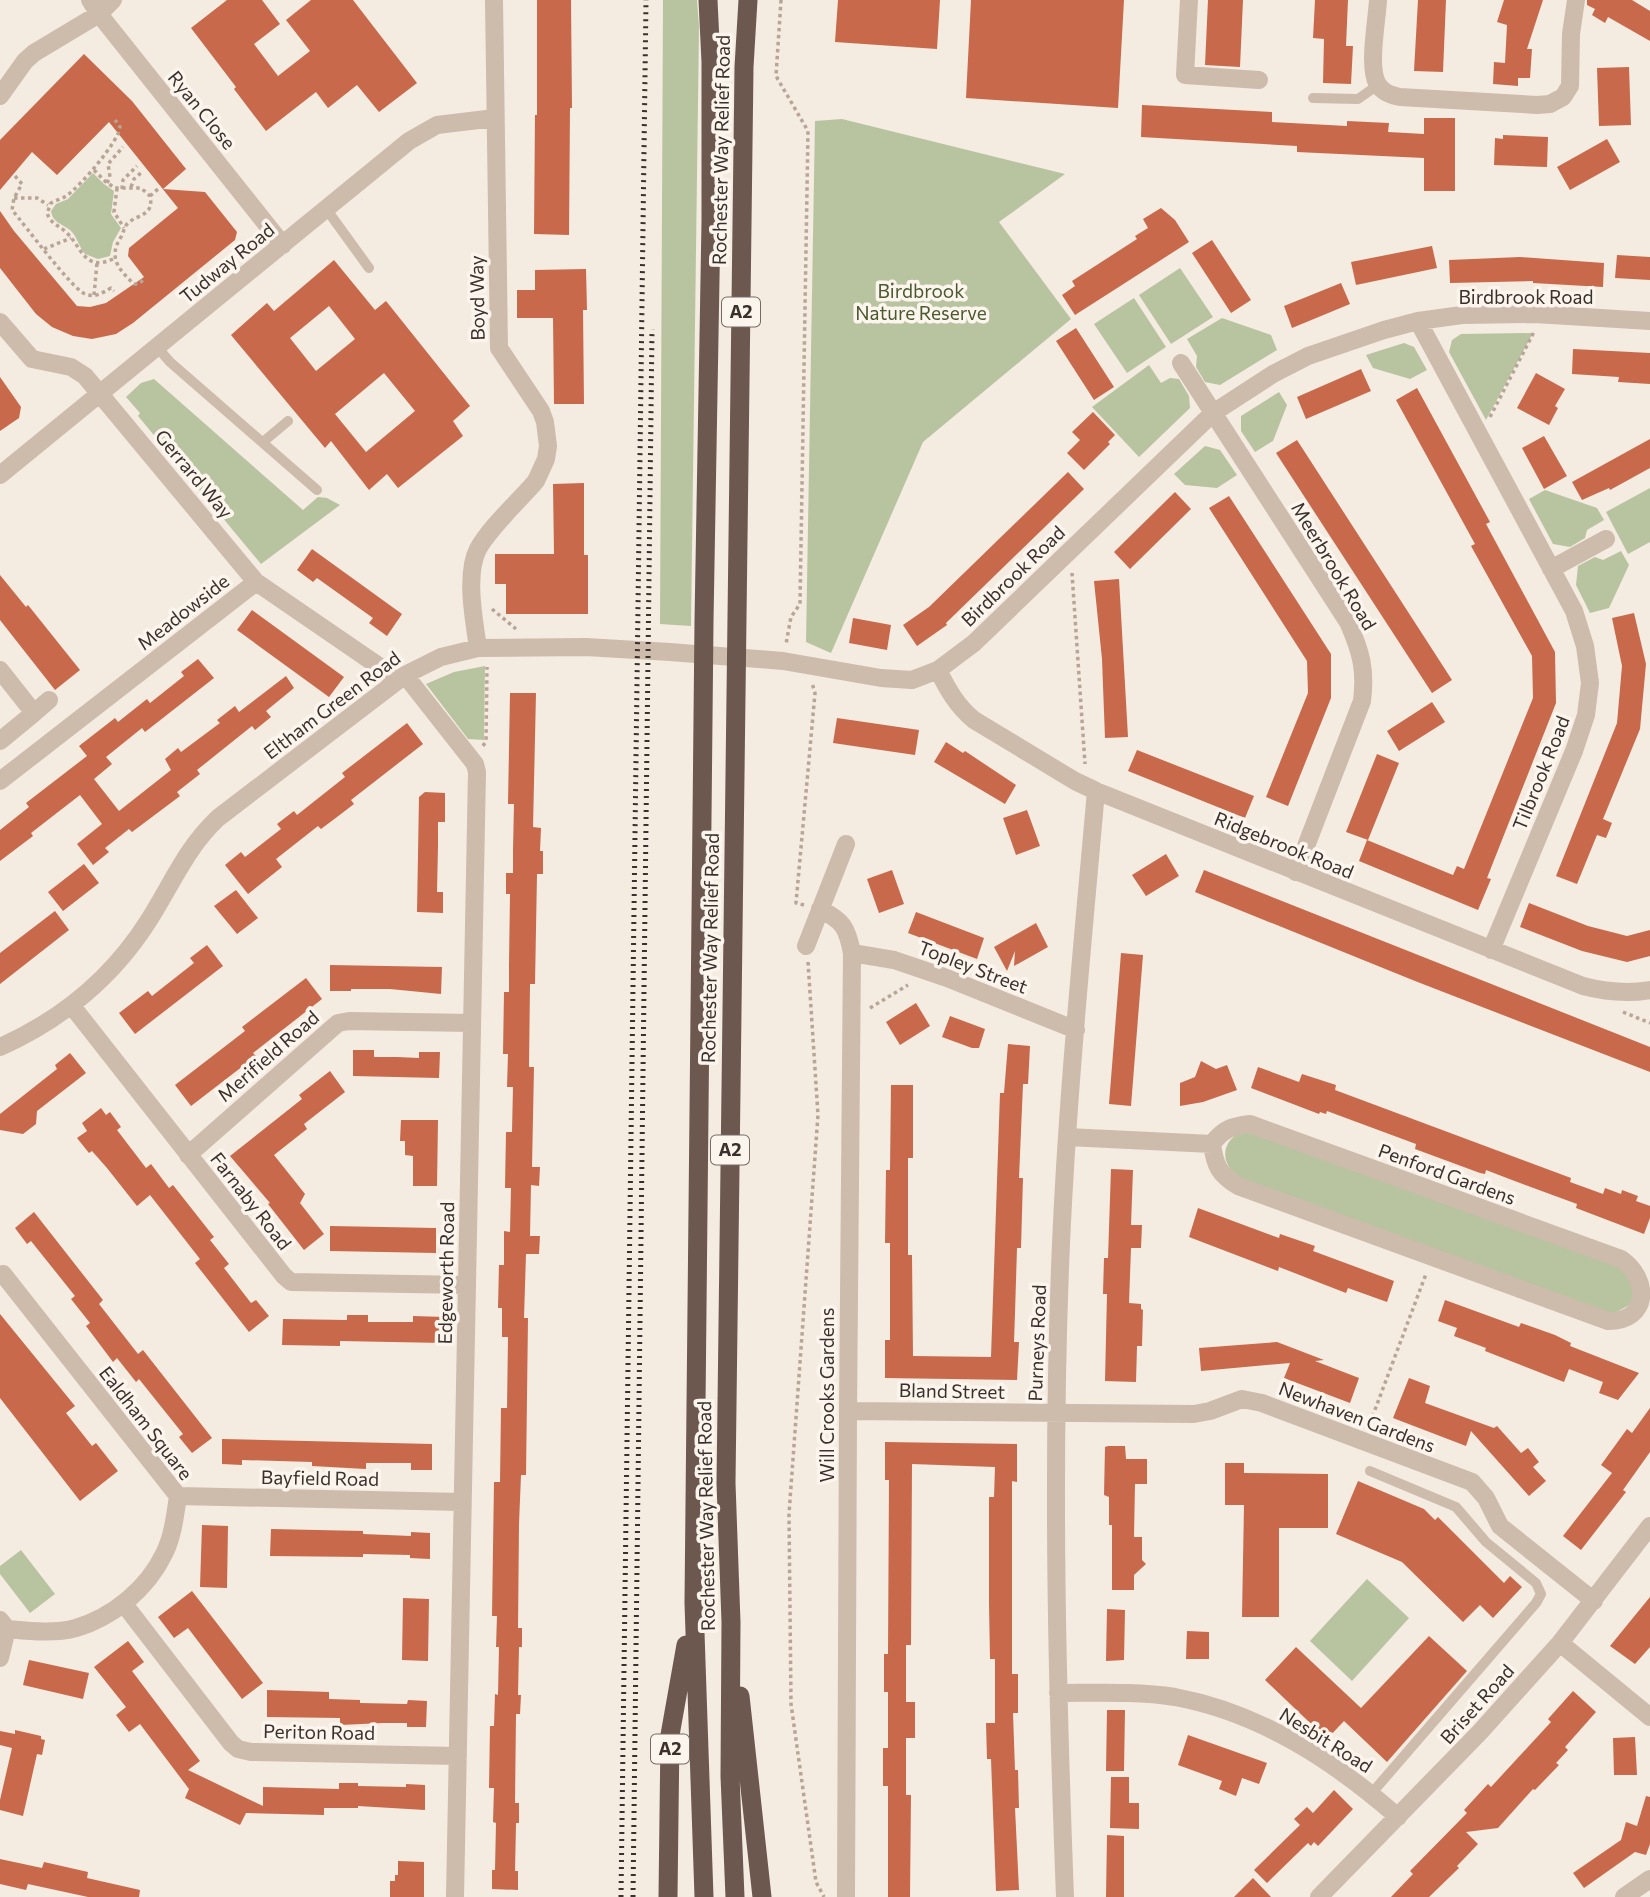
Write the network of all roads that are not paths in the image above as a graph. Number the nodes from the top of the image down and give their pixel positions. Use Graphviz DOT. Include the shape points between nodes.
graph roads {
  1 [pos="113,0"];
  2 [pos="494,0"];
  3 [pos="708,0"];
  4 [pos="748,0"];
  5 [pos="1189,0"];
  6 [pos="1378,0"];
  7 [pos="1576,0"];
  8 [pos="94,7"];
  9 [pos="1259,80"];
  10 [pos="1378,85"];
  11 [pos="0,96"];
  12 [pos="1313,98"];
  13 [pos="495,118"];
  14 [pos="327,210"];
  15 [pos="283,245"];
  16 [pos="369,268"];
  17 [pos="1418,321"];
  18 [pos="1650,321"];
  19 [pos="0,322"];
  20 [pos="157,347"];
  21 [pos="1181,363"];
  22 [pos="99,393"];
  23 [pos="1213,413"];
  24 [pos="288,421"];
  25 [pos="263,442"];
  26 [pos="0,475"];
  27 [pos="317,490"];
  28 [pos="1606,539"];
  29 [pos="1551,569"];
  30 [pos="256,582"];
  31 [pos="483,647"];
  32 [pos="0,670"];
  33 [pos="938,670"];
  34 [pos="808,673"];
  35 [pos="401,678"];
  36 [pos="49,701"];
  37 [pos="34,713"];
  38 [pos="0,741"];
  39 [pos="0,781"];
  40 [pos="1096,791"];
  41 [pos="846,844"];
  42 [pos="1296,872"];
  43 [pos="820,909"];
  44 [pos="806,946"];
  45 [pos="1491,950"];
  46 [pos="852,953"];
  47 [pos="1650,990"];
  48 [pos="72,1006"];
  49 [pos="472,1023"];
  50 [pos="1076,1030"];
  51 [pos="0,1047"];
  52 [pos="1067,1137"];
  53 [pos="1212,1144"];
  54 [pos="188,1155"];
  55 [pos="0,1276"];
  56 [pos="467,1285"];
  57 [pos="1647,1303"];
  58 [pos="848,1411"];
  59 [pos="1056,1413"];
  60 [pos="1370,1471"];
  61 [pos="178,1496"];
  62 [pos="462,1502"];
  63 [pos="1649,1530"];
  64 [pos="1594,1601"];
  65 [pos="694,1603"];
  66 [pos="124,1604"];
  67 [pos="731,1622"];
  68 [pos="3,1624"];
  69 [pos="1560,1643"];
  70 [pos="0,1658"];
  71 [pos="1058,1693"];
  72 [pos="1650,1717"];
  73 [pos="458,1756"];
  74 [pos="1371,1794"];
  75 [pos="1398,1817"];
  76 [pos="1650,1880"];
  77 [pos="455,1897"];
  78 [pos="668,1897"];
  79 [pos="704,1897"];
  80 [pos="735,1897"];
  81 [pos="762,1897"];
  82 [pos="846,1897"];
  83 [pos="1065,1897"];
  84 [pos="1319,1897"];
  85 [pos="1624,1897"];
  1 -- 8 [label="street"];
  2 -- 13 [label="street, Boyd Way"];
  3 -- 65 [label="highway, Rochester Way Relief Road / A2" via="711,222"];
  4 -- 67 [label="highway, Rochester Way Relief Road / A2" via="726,1483"];
  5 -- 9 [label="street" via="1185,75"];
  6 -- 10 [label="street" via="1374,73"];
  7 -- 10 [label="street" via="1570,86 1550,104 1399,97 1388,95"];
  8 -- 11 [label="street" via="25,61"];
  8 -- 15 [label="street, Ryan Close"];
  10 -- 12 [label="lane" via="1358,99"];
  13 -- 14 [label="street, Tudway Road" via="437,125 410,141"];
  13 -- 31 [label="street, Boyd Way" via="499,348 541,411 548,446 536,481 478,549 472,567"];
  14 -- 15 [label="street, Tudway Road"];
  14 -- 16 [label="lane"];
  15 -- 20 [label="street, Tudway Road"];
  17 -- 18 [label="street, Birdbrook Road" via="1535,314"];
  17 -- 23 [label="street, Birdbrook Road" via="1308,356"];
  17 -- 29 [label="street, Tilbrook Road"];
  19 -- 22 [label="street, Gerrard Way" via="32,359 71,368"];
  20 -- 22 [label="street, Tudway Road"];
  20 -- 25 [label="lane"];
  21 -- 23 [label="street"];
  22 -- 26 [label="street, Tudway Road"];
  22 -- 30 [label="street, Gerrard Way"];
  23 -- 33 [label="street, Birdbrook Road" via="974,643"];
  23 -- 42 [label="street, Meerbrook Road" via="1348,622 1365,676 1362,701"];
  24 -- 25 [label="lane"];
  25 -- 27 [label="lane"];
  28 -- 29 [label="street"];
  29 -- 45 [label="street, Tilbrook Road" via="1574,611 1585,646 1590,683 1586,715"];
  30 -- 35 [label="street, Meadowside"];
  30 -- 39 [label="street, Meadowside"];
  31 -- 34 [label="street, Eltham Green Road" via="670,652"];
  31 -- 35 [label="street, Eltham Green Road" via="441,657"];
  32 -- 37 [label="street"];
  33 -- 34 [label="street, Birdbrook Road" via="912,680"];
  33 -- 40 [label="street, Ridgebrook Road" via="951,696 974,720"];
  35 -- 48 [label="street, Eltham Green Road" via="201,834 147,923 105,976"];
  35 -- 49 [label="street, Edgeworth Road" via="477,772"];
  36 -- 37 [label="street"];
  37 -- 38 [label="street"];
  40 -- 42 [label="street, Ridgebrook Road"];
  40 -- 50 [label="street, Purneys Road"];
  41 -- 43 [label="street"];
  42 -- 45 [label="street, Ridgebrook Road"];
  43 -- 44 [label="street"];
  43 -- 46 [label="street, Will Crooks Gardens" via="848,931"];
  45 -- 47 [label="street, Ridgebrook Road" via="1605,991"];
  46 -- 50 [label="street, Topley Street" via="894,960"];
  46 -- 58 [label="street, Will Crooks Gardens"];
  48 -- 51 [label="street, Eltham Green Road"];
  48 -- 54 [label="street, Farnaby Road"];
  49 -- 54 [label="street, Merifield Road" via="338,1023"];
  49 -- 56 [label="street, Edgeworth Road"];
  50 -- 52 [label="street, Purneys Road"];
  52 -- 53 [label="street"];
  52 -- 59 [label="street, Purneys Road"];
  53 -- 57 [label="street, Penford Gardens" via="1223,1177 1238,1186 1432,1258 1608,1321 1623,1321"];
  53 -- 57 [label="street, Penford Gardens" via="1233,1126 1250,1125 1621,1259 1635,1266 1645,1282"];
  54 -- 56 [label="street, Farnaby Road" via="291,1282"];
  55 -- 61 [label="street, Ealdham Square" via="3,1273"];
  56 -- 62 [label="street, Edgeworth Road"];
  58 -- 59 [label="street, Bland Street"];
  58 -- 82 [label="street, Will Crooks Gardens"];
  59 -- 64 [label="street, Newhaven Gardens" via="1194,1414 1242,1399 1262,1403 1472,1482 1486,1497 1500,1526"];
  59 -- 71 [label="street, Purneys Road"];
  60 -- 74 [label="lane" via="1456,1507 1486,1542 1536,1583 1541,1594"];
  61 -- 62 [label="street, Bayfield Road"];
  61 -- 66 [label="street, Ealdham Square" via="164,1554"];
  62 -- 73 [label="street, Edgeworth Road"];
  63 -- 64 [label="street, Briset Road"];
  64 -- 69 [label="street, Briset Road"];
  65 -- 78 [label="highway, A2" via="670,1735"];
  65 -- 79 [label="highway, Rochester Way Relief Road / A2"];
  66 -- 68 [label="street, Ealdham Square" via="75,1628 43,1632"];
  66 -- 73 [label="street, Periton Road" via="238,1749"];
  67 -- 80 [label="highway, Rochester Way Relief Road / A2"];
  67 -- 81 [label="highway, A2"];
  68 -- 70 [label="street"];
  69 -- 72 [label="street"];
  69 -- 75 [label="street, Briset Road"];
  71 -- 74 [label="street, Nesbit Road" via="1175,1698 1232,1713 1279,1732"];
  71 -- 83 [label="street, Purneys Road"];
  73 -- 77 [label="street, Edgeworth Road"];
  74 -- 75 [label="street, Nesbit Road"];
  75 -- 84 [label="street, Briset Road"];
  76 -- 85 [label="street"];
}
